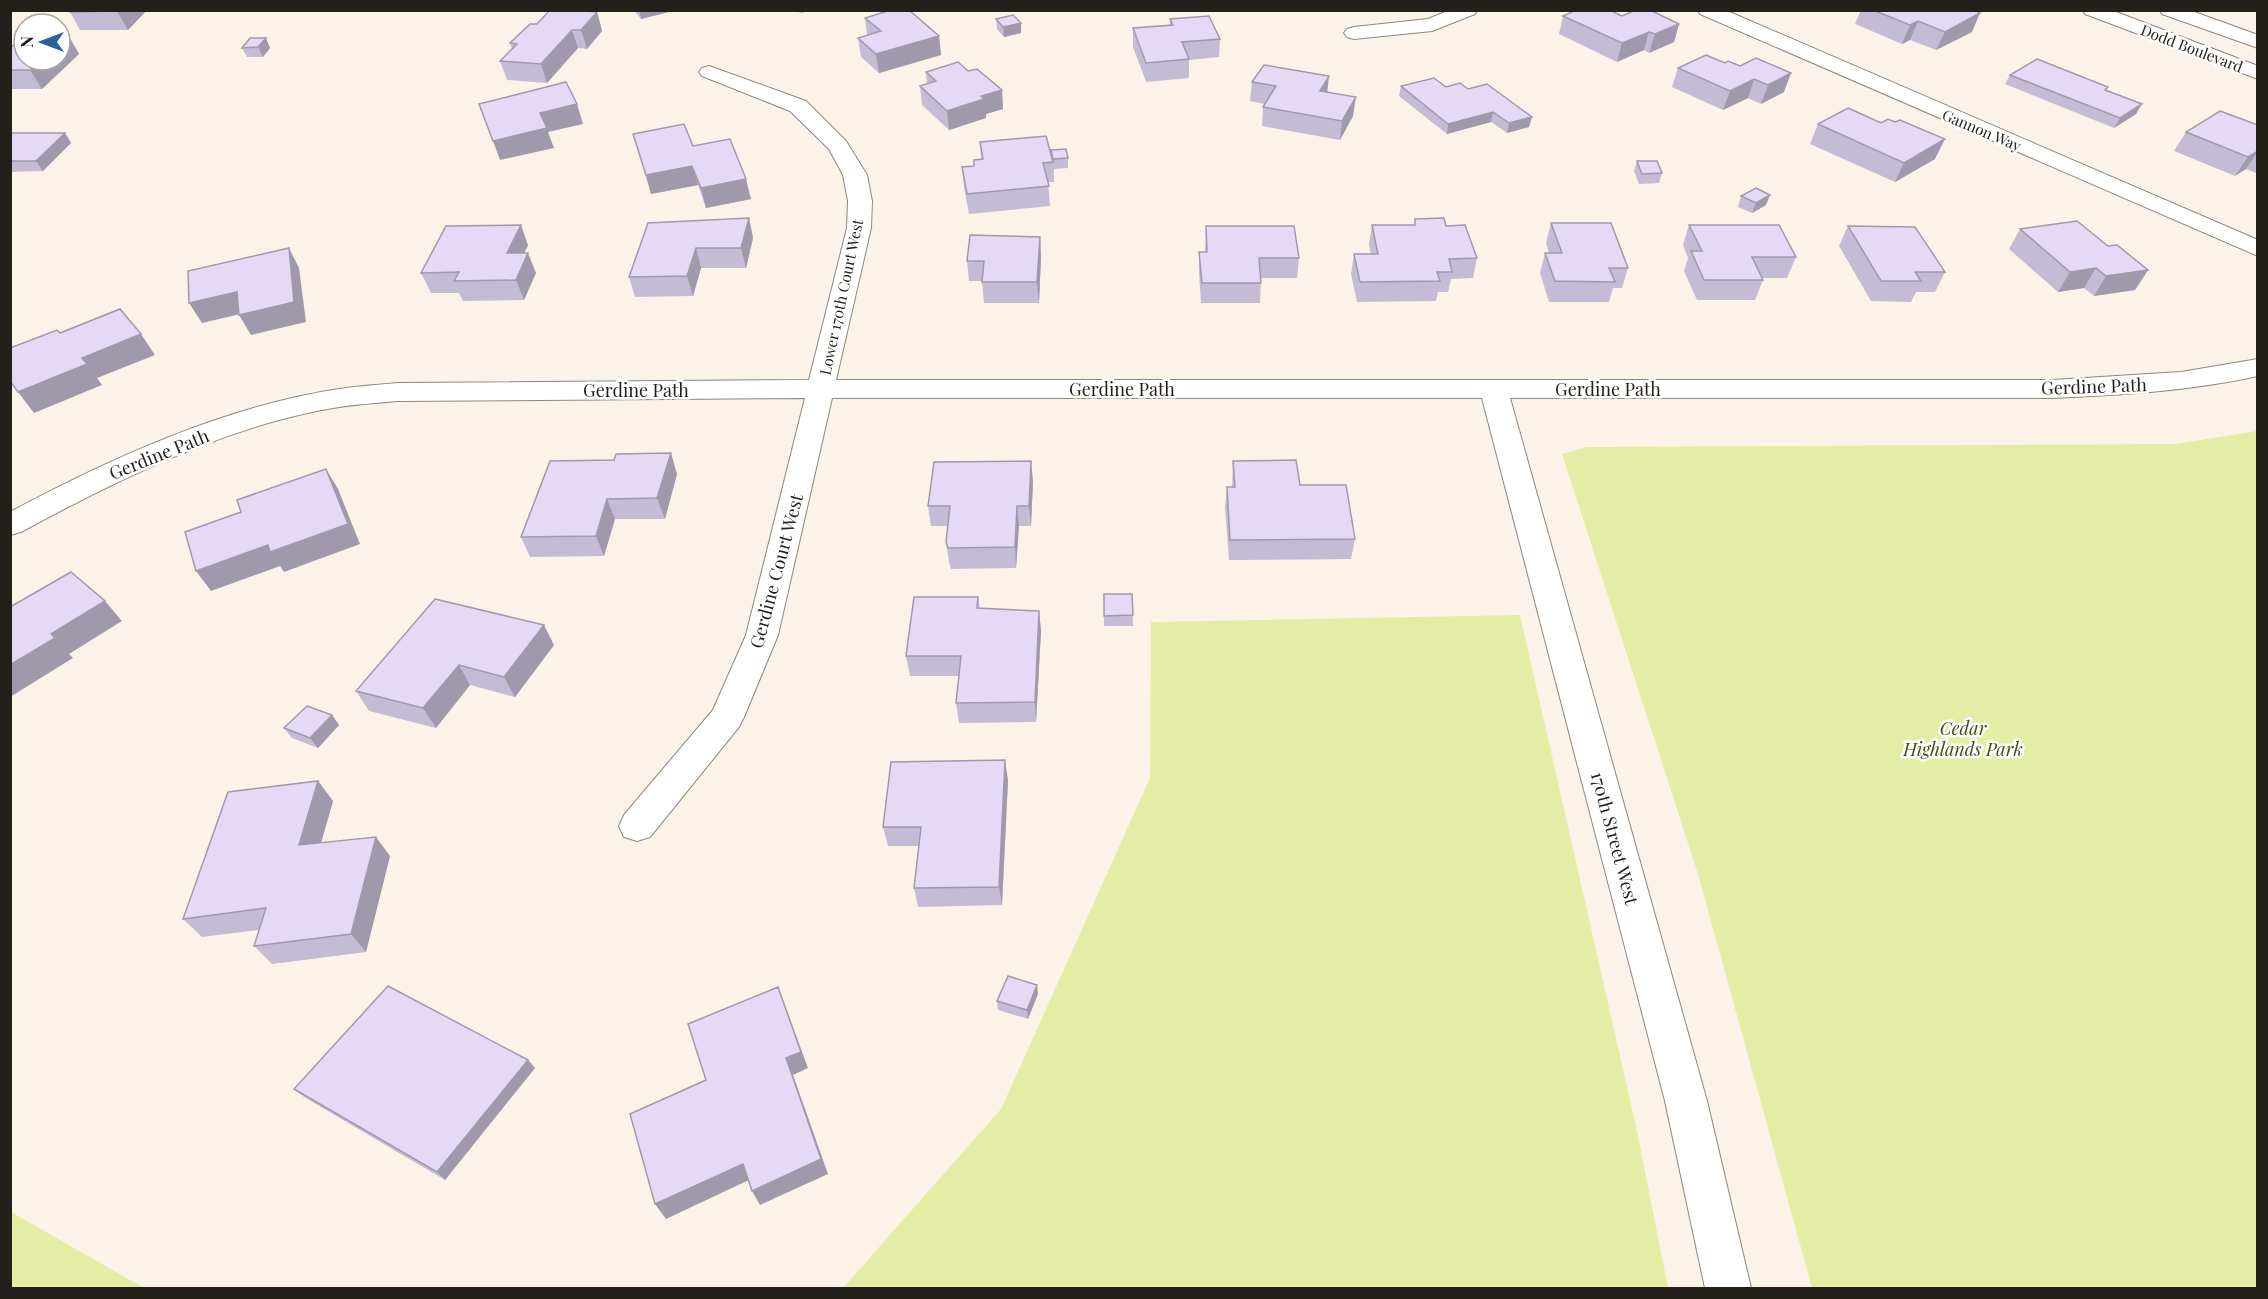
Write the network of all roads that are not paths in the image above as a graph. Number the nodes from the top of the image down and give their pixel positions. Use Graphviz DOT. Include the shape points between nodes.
graph roads {
  1 [pos="1468,10"];
  2 [pos="1707,10"];
  3 [pos="2092,10"];
  4 [pos="2169,10"];
  5 [pos="1354,33"];
  6 [pos="2258,42"];
  7 [pos="709,72"];
  8 [pos="2258,72"];
  9 [pos="2258,249"];
  10 [pos="2258,366"];
  11 [pos="822,389"];
  12 [pos="1494,390"];
  13 [pos="10,525"];
  14 [pos="638,826"];
  15 [pos="1728,1288"];
  1 -- 5 [label="street" via="1432,25"];
  2 -- 9 [label="street, Gannon Way"];
  3 -- 8 [label="street, Dodd Boulevard"];
  4 -- 6 [label="street, Dodd Boulevard"];
  7 -- 11 [label="street, Lower 170th Court West" via="798,106 838,146 855,175 860,201 859,228"];
  10 -- 12 [label="street, Gerdine Path" via="2224,375 2144,385 2052,388"];
  11 -- 12 [label="street, Gerdine Path"];
  11 -- 13 [label="street, Gerdine Path" via="398,392 339,398 260,416 184,443 88,483"];
  11 -- 14 [label="street, Gerdine Court West" via="762,635 727,717"];
  12 -- 15 [label="street, 170th Street West" via="1686,1101"];
}
